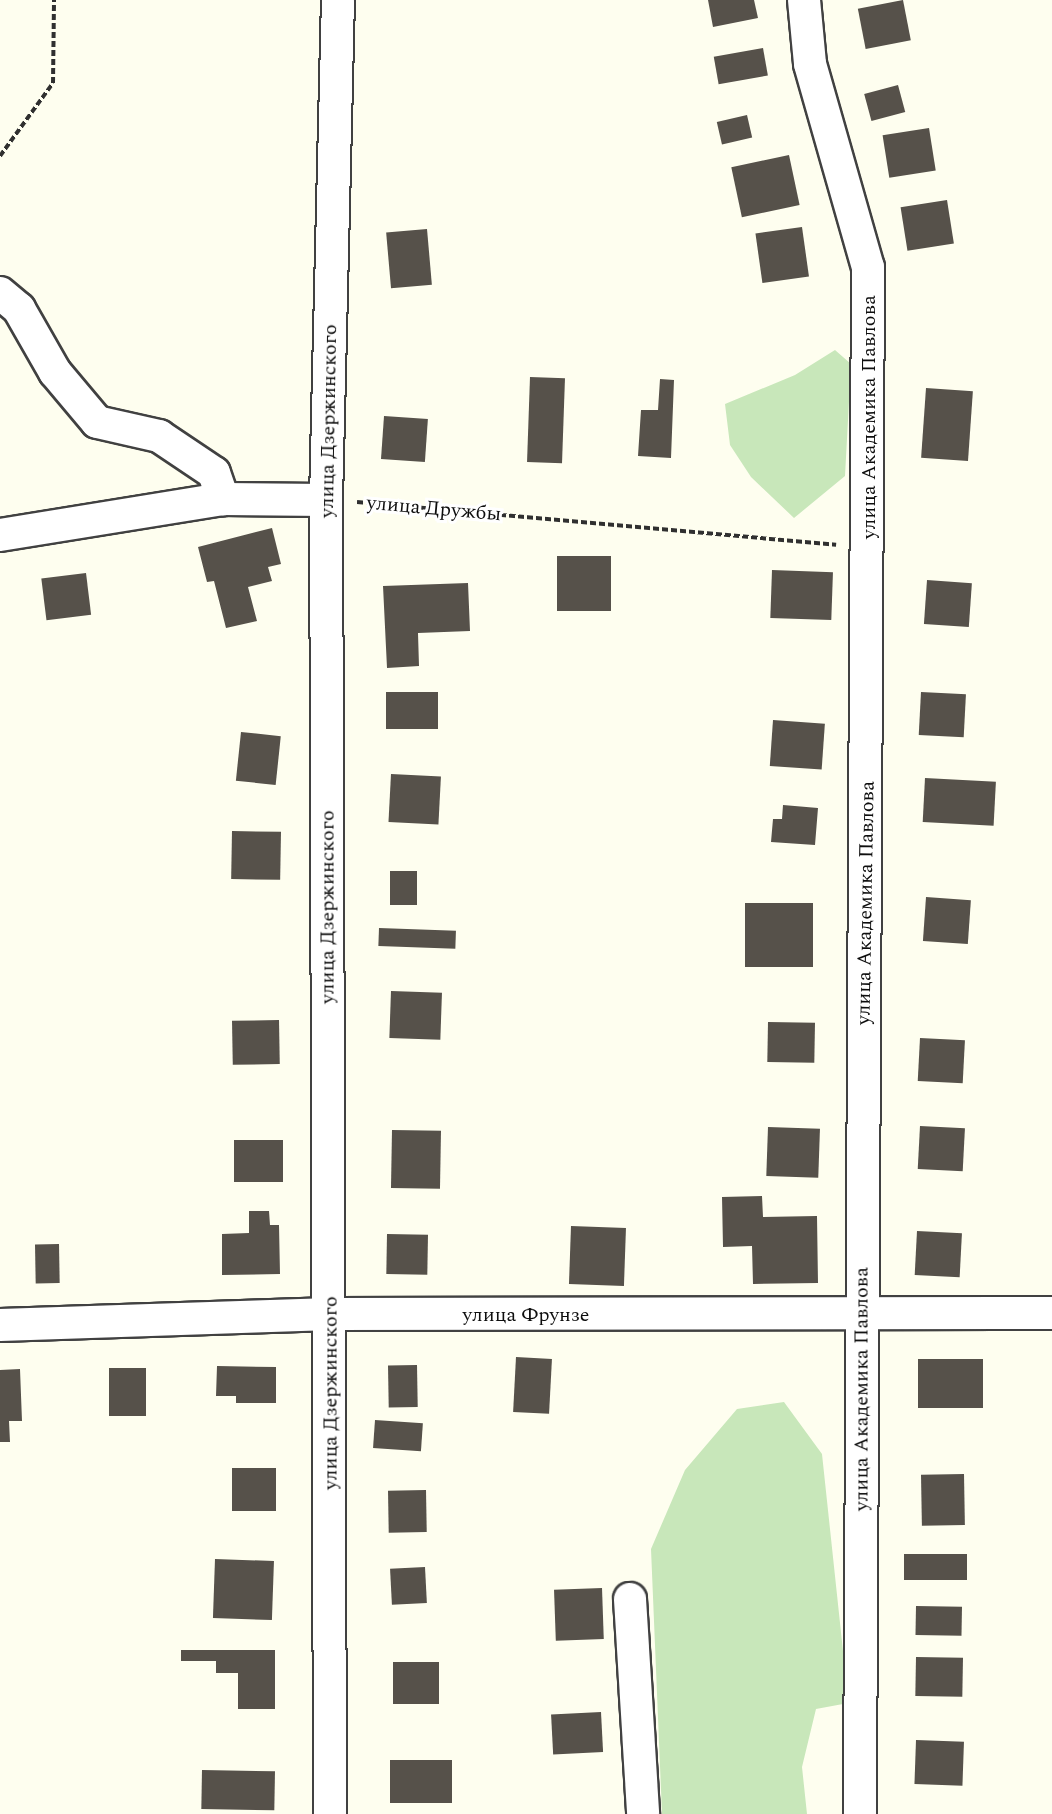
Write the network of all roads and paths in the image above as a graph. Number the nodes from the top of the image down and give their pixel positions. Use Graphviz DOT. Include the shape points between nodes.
graph roads {
  1 [pos="54,0"];
  2 [pos="338,0"];
  3 [pos="804,0"];
  4 [pos="0,156"];
  5 [pos="0,293"];
  6 [pos="223,499"];
  7 [pos="326,500"];
  8 [pos="0,535"];
  9 [pos="870,548"];
  10 [pos="1052,1313"];
  11 [pos="331,1314"];
  12 [pos="863,1317"];
  13 [pos="0,1325"];
  14 [pos="630,1599"];
  15 [pos="330,1814"];
  16 [pos="643,1814"];
  17 [pos="860,1814"];
  1 -- 4 [label="path" via="53,82"];
  2 -- 7 [label="street, улица Дзержинского"];
  3 -- 9 [label="street, улица Академика Павлова" via="810,64 868,267"];
  5 -- 6 [label="street" via="19,309 55,372 98,422 159,436 214,473"];
  6 -- 7 [label="street"];
  6 -- 8 [label="street"];
  7 -- 9 [label="path, улица Дружбы"];
  7 -- 11 [label="street, улица Дзержинского"];
  9 -- 12 [label="street, улица Академика Павлова"];
  10 -- 12 [label="street, улица Фрунзе"];
  11 -- 12 [label="street, улица Фрунзе"];
  11 -- 13 [label="street, улица Фрунзе"];
  11 -- 15 [label="street, улица Дзержинского"];
  12 -- 17 [label="street, улица Академика Павлова"];
  14 -- 16 [label="street"];
}
